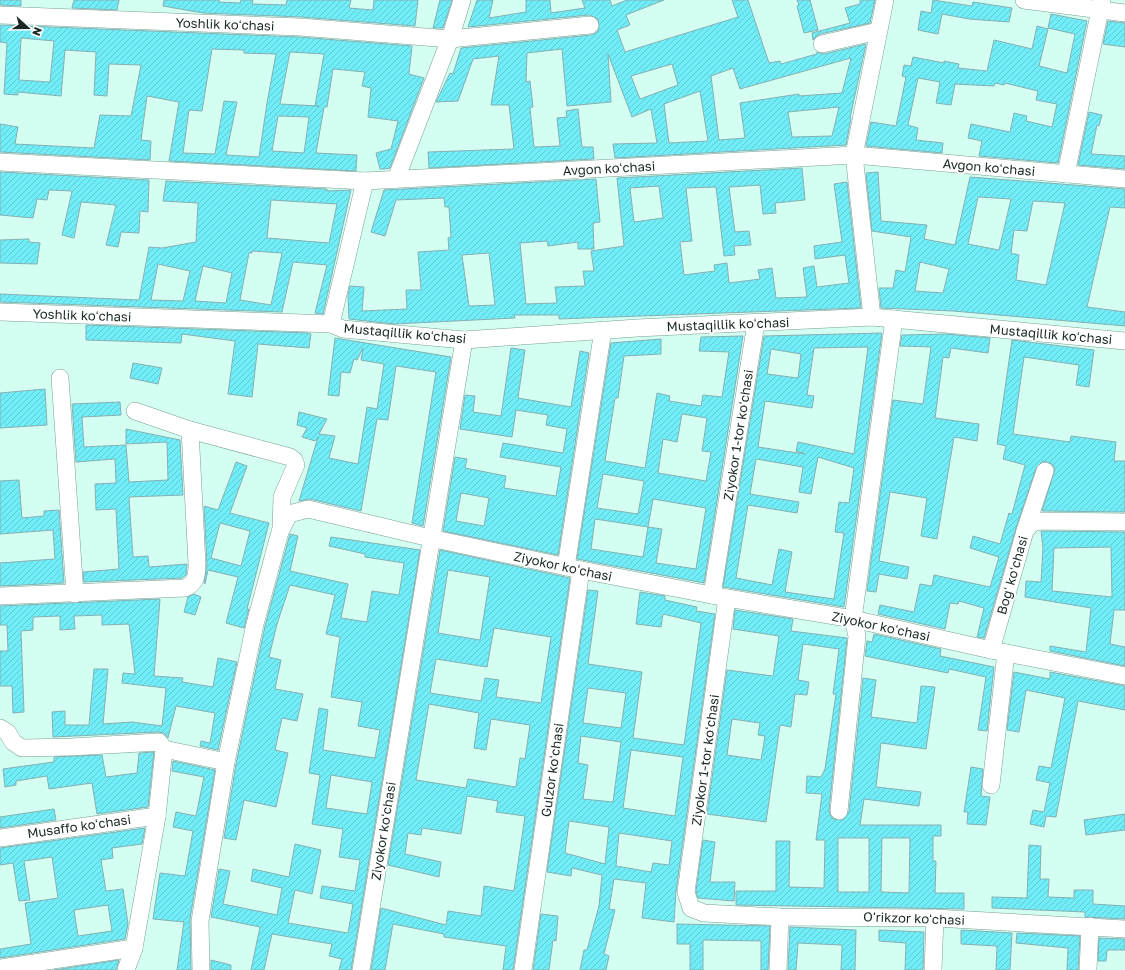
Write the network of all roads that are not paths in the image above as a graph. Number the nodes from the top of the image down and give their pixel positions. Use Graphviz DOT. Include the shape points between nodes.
graph roads {
  1 [pos="462,0"];
  2 [pos="885,0"];
  3 [pos="1024,0"];
  4 [pos="1100,5"];
  5 [pos="1125,13"];
  6 [pos="0,15"];
  7 [pos="590,25"];
  8 [pos="878,31"];
  9 [pos="450,39"];
  10 [pos="822,44"];
  11 [pos="854,155"];
  12 [pos="0,162"];
  13 [pos="1066,174"];
  14 [pos="396,179"];
  15 [pos="1125,179"];
  16 [pos="365,181"];
  17 [pos="0,312"];
  18 [pos="872,317"];
  19 [pos="894,319"];
  20 [pos="756,323"];
  21 [pos="331,324"];
  22 [pos="603,330"];
  23 [pos="464,340"];
  24 [pos="1125,341"];
  25 [pos="60,378"];
  26 [pos="135,412"];
  27 [pos="190,430"];
  28 [pos="1045,471"];
  29 [pos="1125,522"];
  30 [pos="1024,531"];
  31 [pos="280,532"];
  32 [pos="430,538"];
  33 [pos="573,569"];
  34 [pos="75,594"];
  35 [pos="0,596"];
  36 [pos="720,597"];
  37 [pos="853,619"];
  38 [pos="998,652"];
  39 [pos="1125,676"];
  40 [pos="0,728"];
  41 [pos="164,749"];
  42 [pos="226,762"];
  43 [pos="991,785"];
  44 [pos="839,811"];
  45 [pos="157,816"];
  46 [pos="0,838"];
  47 [pos="704,913"];
  48 [pos="780,917"];
  49 [pos="935,918"];
  50 [pos="1090,926"];
  51 [pos="1125,929"];
  52 [pos="134,948"];
  53 [pos="0,968"];
  54 [pos="126,970"];
  55 [pos="201,970"];
  56 [pos="361,970"];
  57 [pos="523,970"];
  58 [pos="778,970"];
  59 [pos="933,970"];
  60 [pos="1088,970"];
  1 -- 9 [label="street"];
  2 -- 8 [label="street"];
  3 -- 4 [label="street"];
  4 -- 5 [label="street"];
  4 -- 13 [label="street"];
  6 -- 9 [label="street, Yoshlik koʻchasi" via="300,27"];
  7 -- 9 [label="street, Yoshlik koʻchasi"];
  8 -- 10 [label="street"];
  8 -- 11 [label="street"];
  9 -- 14 [label="street"];
  11 -- 13 [label="street, Avgon koʻchasi"];
  11 -- 14 [label="street, Avgon koʻchasi"];
  11 -- 18 [label="street"];
  12 -- 16 [label="street"];
  13 -- 15 [label="street, Avgon koʻchasi"];
  14 -- 16 [label="street, Avgon koʻchasi"];
  16 -- 21 [label="street"];
  17 -- 21 [label="street, Yoshlik koʻchasi"];
  18 -- 19 [label="street, Mustaqillik koʻchasi"];
  18 -- 20 [label="street, Mustaqillik koʻchasi"];
  19 -- 24 [label="street, Mustaqillik koʻchasi"];
  19 -- 37 [label="street"];
  20 -- 22 [label="street, Mustaqillik koʻchasi"];
  20 -- 36 [label="street, Ziyokor 1-tor koʻchasi"];
  21 -- 23 [label="street, Mustaqillik koʻchasi" via="343,328"];
  22 -- 23 [label="street, Mustaqillik koʻchasi"];
  22 -- 33 [label="street, Gulzor koʻchasi"];
  23 -- 32 [label="street"];
  25 -- 34 [label="street"];
  26 -- 27 [label="street"];
  27 -- 31 [label="street" via="294,460 296,465 282,497"];
  27 -- 34 [label="street" via="196,578 185,588"];
  28 -- 30 [label="street"];
  29 -- 30 [label="street, Bogʻ koʻchasi" via="1040,521 1032,523"];
  30 -- 38 [label="street, Bogʻ koʻchasi"];
  31 -- 32 [label="street" via="289,514 308,509"];
  31 -- 42 [label="street" via="254,624"];
  32 -- 33 [label="street, Ziyokor koʻchasi"];
  32 -- 56 [label="street, Ziyokor koʻchasi"];
  33 -- 36 [label="street, Ziyokor koʻchasi"];
  33 -- 57 [label="street, Gulzor koʻchasi"];
  34 -- 35 [label="street"];
  36 -- 37 [label="street, Ziyokor koʻchasi"];
  36 -- 47 [label="street, Ziyokor 1-tor koʻchasi" via="686,892 691,908"];
  37 -- 38 [label="street, Ziyokor koʻchasi"];
  37 -- 44 [label="street" via="858,636"];
  38 -- 39 [label="street, Ziyokor koʻchasi"];
  38 -- 43 [label="street, Bogʻ koʻchasi"];
  40 -- 41 [label="street" via="22,748 159,742"];
  41 -- 42 [label="street"];
  41 -- 45 [label="street"];
  42 -- 55 [label="street" via="200,921"];
  45 -- 46 [label="street, Musaffo koʻchasi"];
  45 -- 52 [label="street"];
  47 -- 48 [label="street, O'rikzor koʻchasi"];
  48 -- 49 [label="street, O'rikzor koʻchasi"];
  48 -- 58 [label="street"];
  49 -- 50 [label="street, O'rikzor koʻchasi"];
  49 -- 59 [label="street"];
  50 -- 51 [label="street, O'rikzor koʻchasi"];
  50 -- 60 [label="street"];
  52 -- 53 [label="street"];
  52 -- 54 [label="street"];
}
